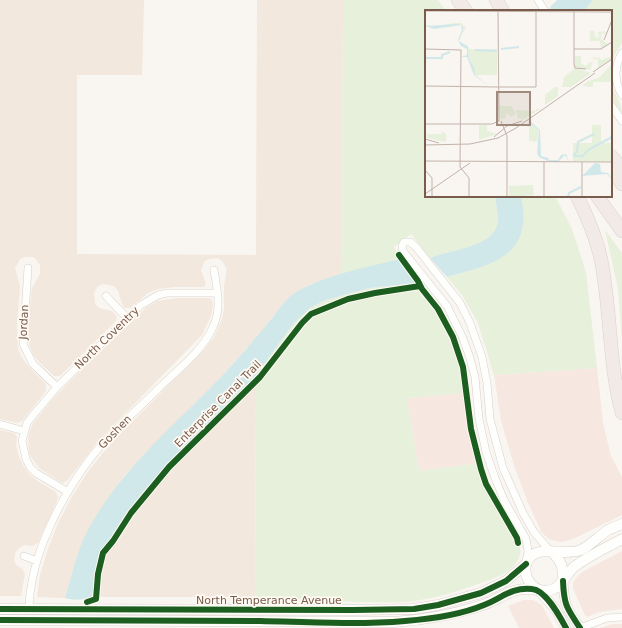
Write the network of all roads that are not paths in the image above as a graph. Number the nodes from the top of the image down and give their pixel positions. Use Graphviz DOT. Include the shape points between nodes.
graph roads {
  1 [pos="458,0"];
  2 [pos="496,0"];
  3 [pos="538,0"];
  4 [pos="465,10"];
  5 [pos="503,10"];
  6 [pos="544,10"];
  7 [pos="622,53"];
  8 [pos="622,95"];
  9 [pos="612,106"];
  10 [pos="622,121"];
  11 [pos="612,157"];
  12 [pos="622,168"];
  13 [pos="612,169"];
  14 [pos="622,184"];
  15 [pos="577,197"];
  16 [pos="598,197"];
  17 [pos="622,231"];
  18 [pos="28,268"];
  19 [pos="214,270"];
  20 [pos="218,292"];
  21 [pos="106,296"];
  22 [pos="127,318"];
  23 [pos="57,387"];
  24 [pos="622,413"];
  25 [pos="0,424"];
  26 [pos="24,431"];
  27 [pos="68,492"];
  28 [pos="622,524"];
  29 [pos="622,539"];
  30 [pos="550,551"];
  31 [pos="24,556"];
  32 [pos="37,561"];
  33 [pos="526,564"];
  34 [pos="563,581"];
  35 [pos="538,590"];
  36 [pos="0,609"];
  37 [pos="29,609"];
  38 [pos="408,609"];
  39 [pos="622,617"];
  40 [pos="0,620"];
  41 [pos="334,622"];
  42 [pos="566,628"];
  43 [pos="580,628"];
  1 -- 4 [label="highway"];
  2 -- 5 [label="highway"];
  3 -- 6 [label="street"];
  7 -- 8 [label="street" via="616,76"];
  9 -- 10 [label="street"];
  11 -- 12 [label="highway"];
  13 -- 14 [label="highway"];
  15 -- 24 [label="highway" via="595,238 602,263 615,378"];
  16 -- 17 [label="highway"];
  18 -- 23 [label="street, Jordan" via="23,344 33,364"];
  19 -- 20 [label="street, Goshen"];
  20 -- 22 [label="street, North Coventry" via="177,292 158,295 141,305"];
  20 -- 27 [label="street, Goshen" via="217,315 201,346 103,444"];
  21 -- 22 [label="street"];
  22 -- 23 [label="street, North Coventry"];
  23 -- 26 [label="street, North Coventry" via="27,423"];
  25 -- 26 [label="street"];
  26 -- 27 [label="street" via="23,450 30,467"];
  27 -- 32 [label="street, Goshen" via="49,528"];
  28 -- 30 [label="main road" via="608,530 579,550"];
  29 -- 34 [label="main road" via="578,564"];
  30 -- 33 [label="main road" via="536,552"];
  30 -- 33 [label="street" via="525,517 513,494 497,451 490,420 482,357 470,323 460,303 416,247 410,242 404,242 404,251 447,306 470,355 486,452 502,495 526,539"];
  30 -- 34 [label="main road" via="561,564"];
  31 -- 32 [label="street"];
  32 -- 37 [label="street, Goshen" via="30,589"];
  33 -- 35 [label="main road" via="528,579"];
  33 -- 38 [label="main road, North Temperance Avenue" via="506,581 481,593 438,606"];
  34 -- 35 [label="main road" via="551,590"];
  34 -- 43 [label="street" via="565,603"];
  35 -- 41 [label="main road, North Temperance Avenue" via="513,590 481,606 421,620"];
  35 -- 42 [label="street" via="556,610"];
  36 -- 37 [label="main road, North Temperance Avenue"];
  37 -- 38 [label="main road, North Temperance Avenue"];
  38 -- 41 [label="main road" via="387,615 341,617"];
  39 -- 43 [label="street" via="606,618"];
  40 -- 41 [label="main road, North Temperance Avenue"];
}
